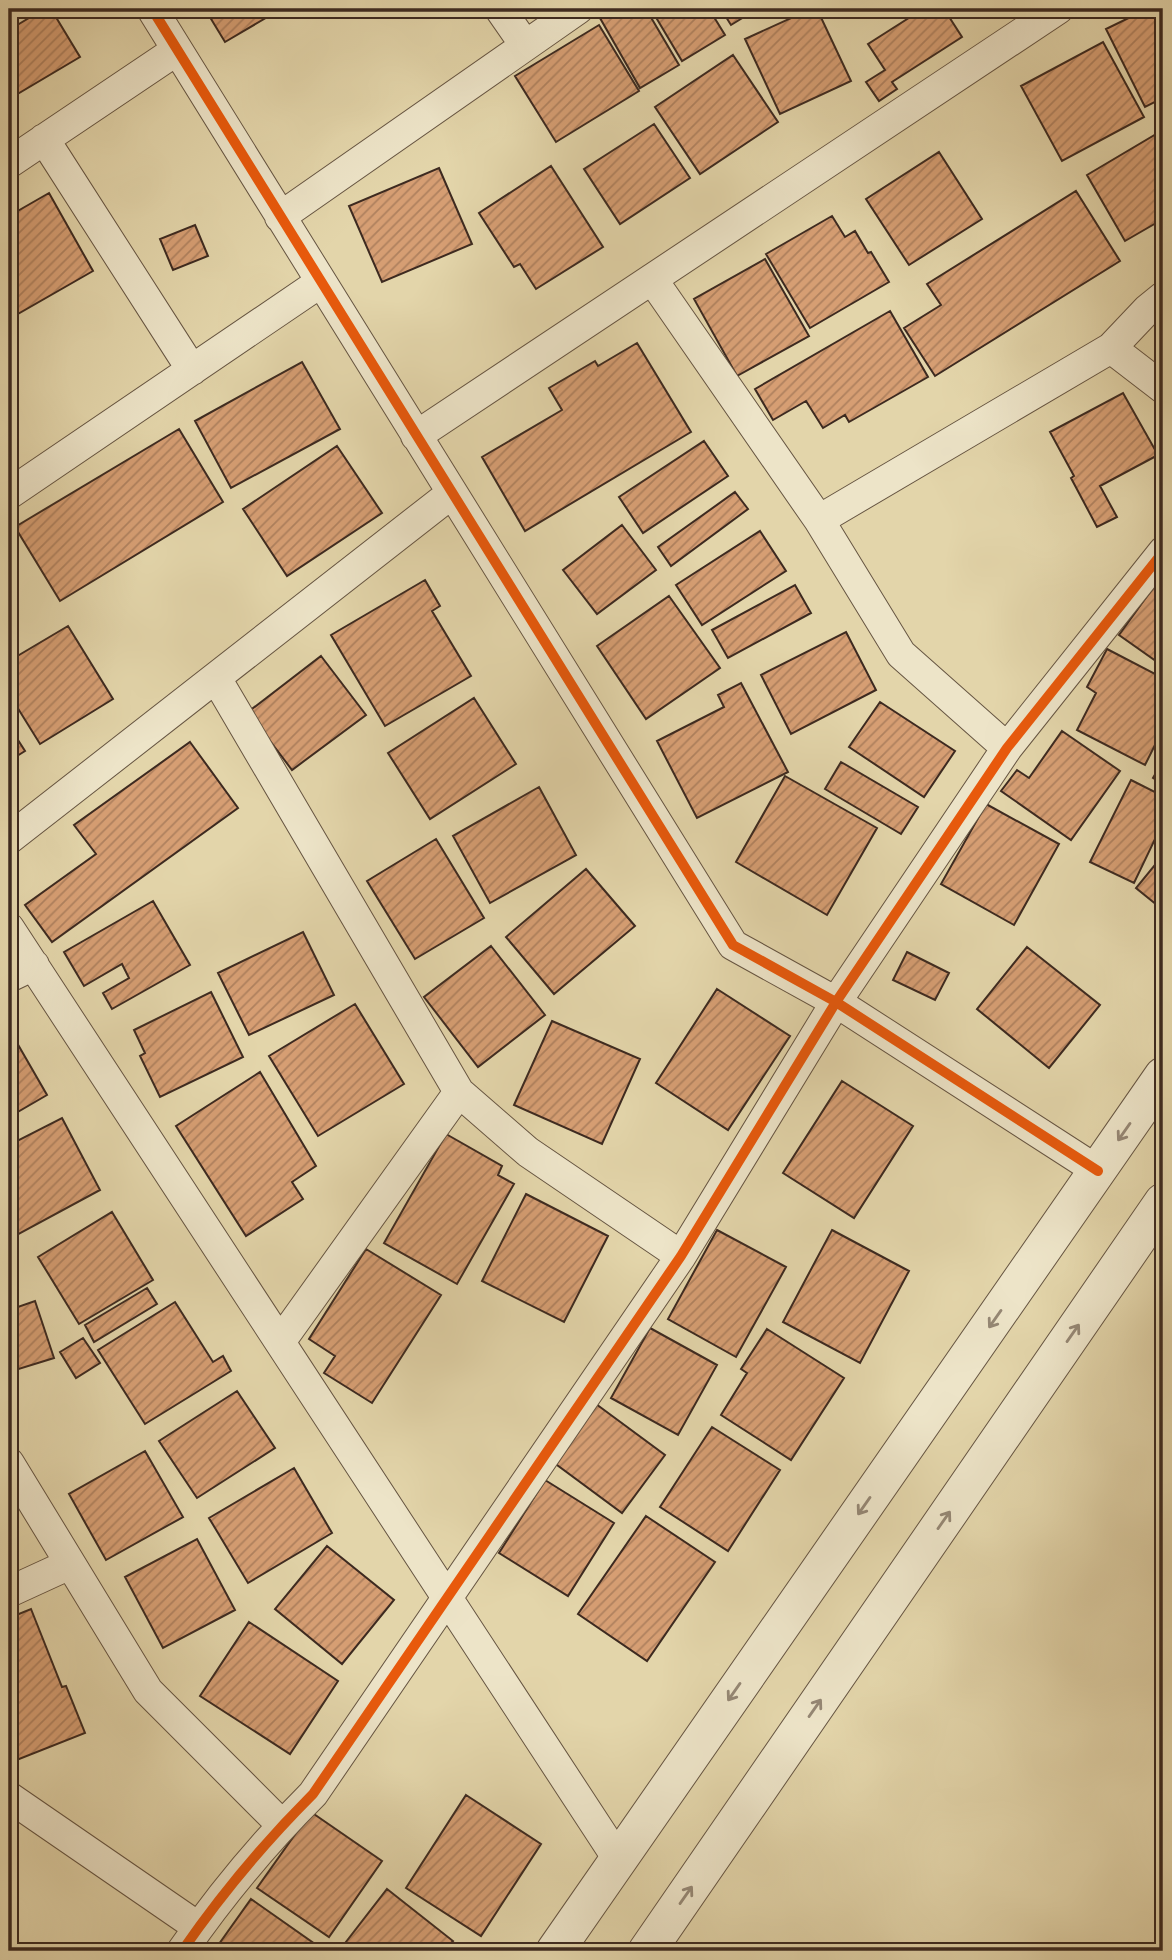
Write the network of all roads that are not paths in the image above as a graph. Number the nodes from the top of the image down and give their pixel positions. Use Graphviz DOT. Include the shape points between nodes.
graph roads {
  1 [pos="152,9"];
  2 [pos="500,9"];
  3 [pos="578,9"];
  4 [pos="1058,9"];
  5 [pos="1026,18"];
  6 [pos="525,45"];
  7 [pos="177,50"];
  8 [pos="44,139"];
  9 [pos="9,163"];
  10 [pos="280,217"];
  11 [pos="652,279"];
  12 [pos="321,282"];
  13 [pos="1163,297"];
  14 [pos="1111,348"];
  15 [pos="192,370"];
  16 [pos="1163,388"];
  17 [pos="416,436"];
  18 [pos="452,493"];
  19 [pos="9,494"];
  20 [pos="819,520"];
  21 [pos="1163,552"];
  22 [pos="216,678"];
  23 [pos="1007,748"];
  24 [pos="9,839"];
  25 [pos="9,928"];
  26 [pos="22,971"];
  27 [pos="836,1002"];
  28 [pos="1163,1076"];
  29 [pos="459,1092"];
  30 [pos="1098,1171"];
  31 [pos="1163,1202"];
  32 [pos="681,1256"];
  33 [pos="280,1342"];
  34 [pos="9,1463"];
  35 [pos="70,1564"];
  36 [pos="9,1592"];
  37 [pos="448,1599"];
  38 [pos="9,1797"];
  39 [pos="282,1825"];
  40 [pos="618,1859"];
  41 [pos="190,1939"];
  42 [pos="555,1951"];
  43 [pos="647,1951"];
  1 -- 7 [label="street"];
  2 -- 6 [label="street"];
  3 -- 6 [label="street"];
  4 -- 5 [label="street"];
  5 -- 11 [label="street"];
  6 -- 10 [label="street"];
  7 -- 8 [label="street"];
  7 -- 10 [label="street"];
  8 -- 9 [label="street"];
  8 -- 15 [label="street"];
  10 -- 12 [label="street"];
  11 -- 17 [label="street"];
  11 -- 20 [label="street"];
  12 -- 15 [label="street"];
  12 -- 17 [label="street"];
  13 -- 14 [label="street"];
  14 -- 16 [label="street"];
  14 -- 20 [label="street"];
  15 -- 19 [label="street"];
  17 -- 18 [label="street"];
  18 -- 22 [label="street"];
  18 -- 27 [label="street" via="733,946"];
  20 -- 23 [label="street" via="901,654"];
  21 -- 23 [label="street"];
  22 -- 24 [label="street"];
  22 -- 29 [label="street"];
  23 -- 27 [label="street"];
  25 -- 26 [label="street"];
  26 -- 33 [label="street"];
  27 -- 30 [label="street"];
  27 -- 32 [label="street"];
  28 -- 30 [label="street, one-way"];
  29 -- 32 [label="street" via="528,1152"];
  29 -- 33 [label="street"];
  30 -- 40 [label="street, one-way"];
  43 -- 31 [label="street, one-way"];
  32 -- 37 [label="street"];
  33 -- 37 [label="street"];
  34 -- 35 [label="street"];
  35 -- 36 [label="street"];
  35 -- 39 [label="street" via="148,1690"];
  37 -- 39 [label="street" via="313,1794"];
  37 -- 40 [label="street"];
  38 -- 41 [label="street"];
  39 -- 41 [label="street"];
  40 -- 42 [label="street"];
}
